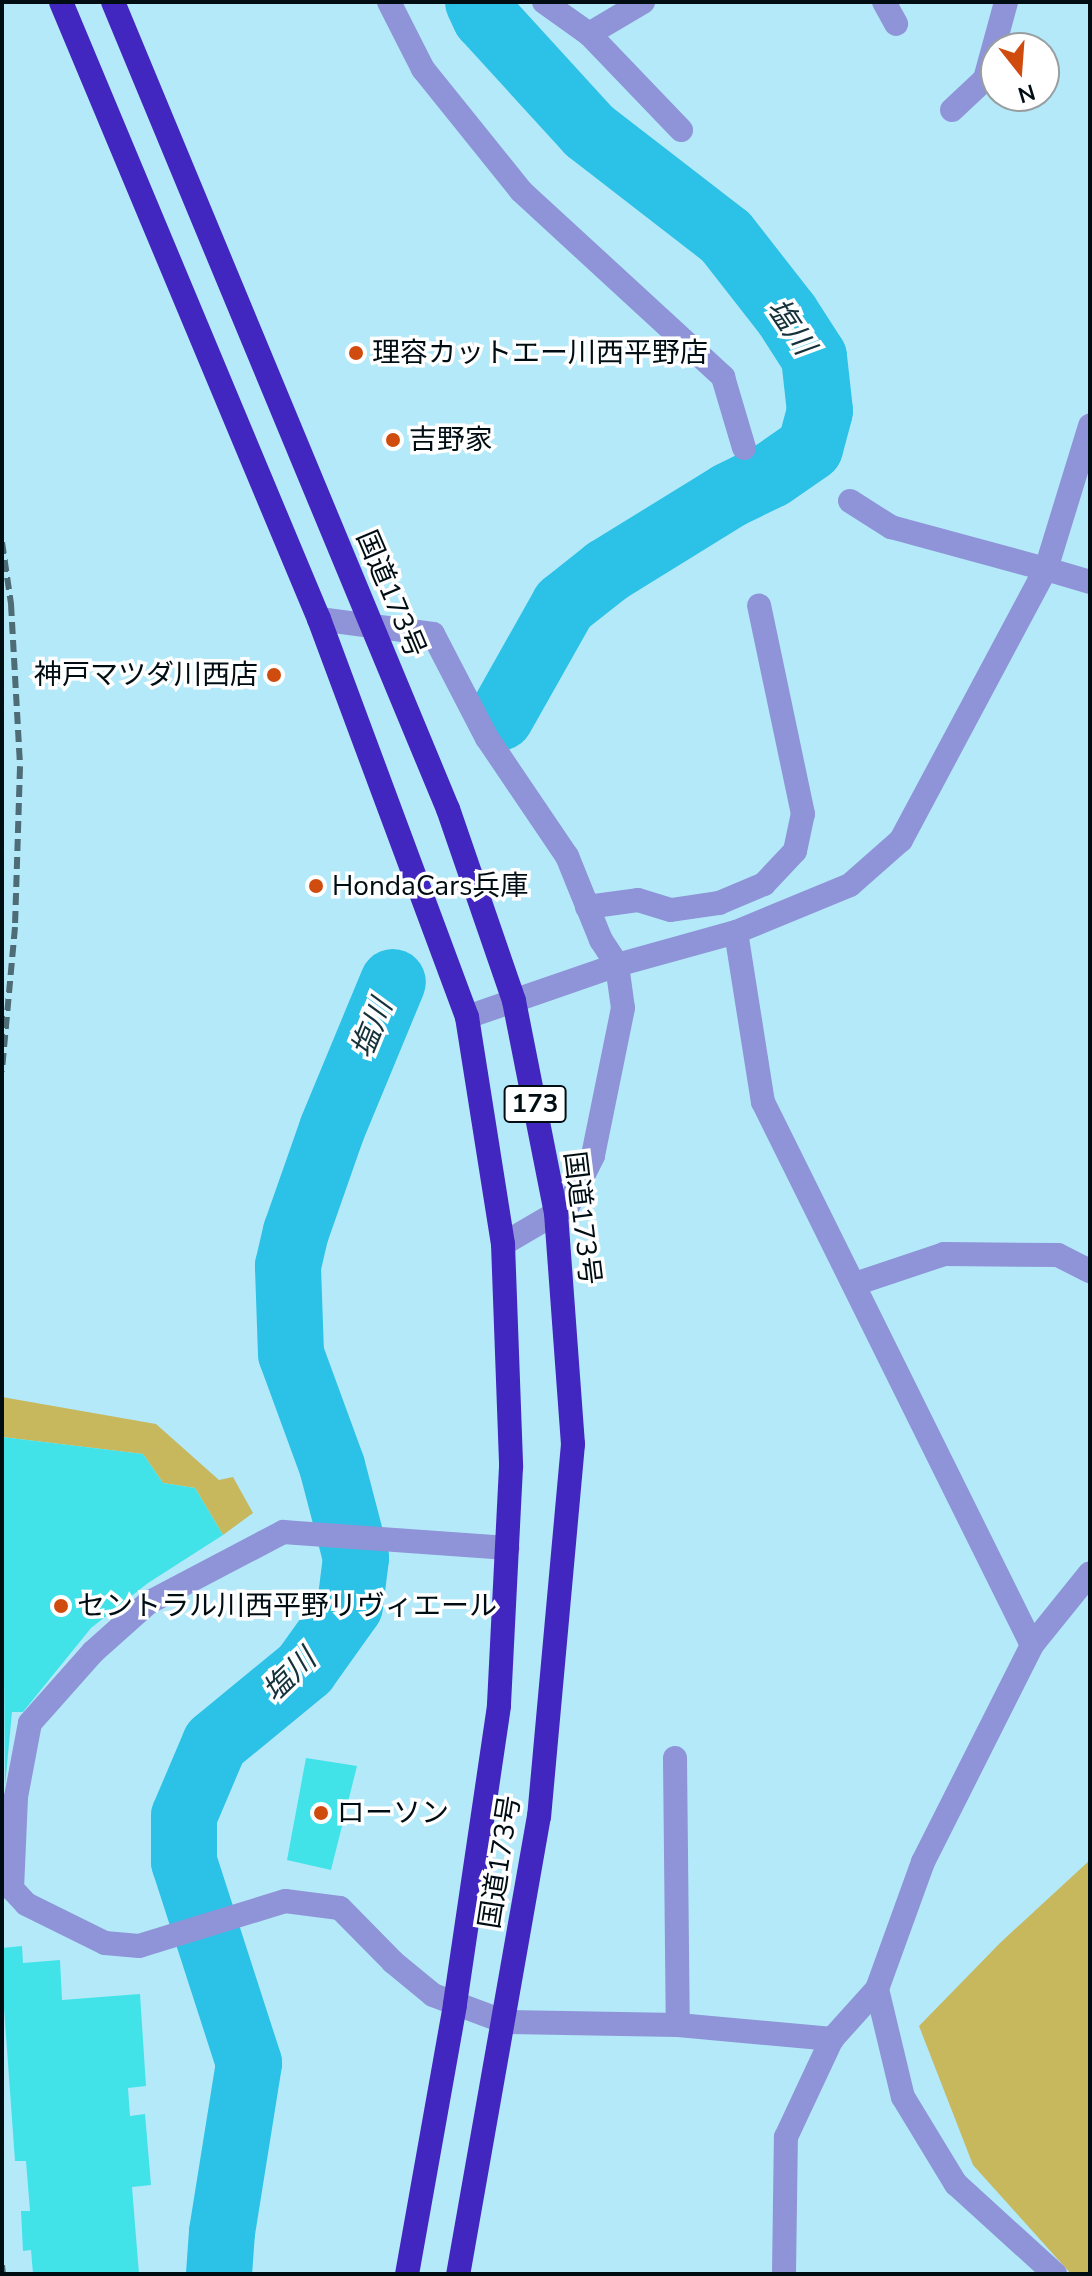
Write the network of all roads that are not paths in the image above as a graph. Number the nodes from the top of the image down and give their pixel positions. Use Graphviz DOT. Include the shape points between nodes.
graph roads {
  1 [pos="61,2"];
  2 [pos="113,2"];
  3 [pos="389,2"];
  4 [pos="544,2"];
  5 [pos="643,2"];
  6 [pos="884,2"];
  7 [pos="1006,2"];
  8 [pos="896,24"];
  9 [pos="589,34"];
  10 [pos="952,110"];
  11 [pos="681,130"];
  12 [pos="1090,426"];
  13 [pos="744,448"];
  14 [pos="850,501"];
  15 [pos="1046,569"];
  16 [pos="1090,582"];
  17 [pos="759,606"];
  18 [pos="319,619"];
  19 [pos="372,626"];
  20 [pos="587,907"];
  21 [pos="736,932"];
  22 [pos="617,965"];
  23 [pos="514,1001"];
  24 [pos="467,1017"];
  25 [pos="556,1213"];
  26 [pos="503,1244"];
  27 [pos="1090,1271"];
  28 [pos="855,1284"];
  29 [pos="507,1548"];
  30 [pos="1090,1573"];
  31 [pos="1032,1645"];
  32 [pos="675,1758"];
  33 [pos="7,1884"];
  34 [pos="877,1989"];
  35 [pos="455,2005"];
  36 [pos="505,2022"];
  37 [pos="678,2025"];
  38 [pos="832,2039"];
  39 [pos="407,2274"];
  40 [pos="458,2274"];
  41 [pos="784,2274"];
  42 [pos="1055,2274"];
  1 -- 18 [label="highway, 国道173号 / 173"];
  2 -- 19 [label="highway, 国道173号 / 173"];
  3 -- 13 [label="street" via="423,69 521,191 723,377"];
  4 -- 9 [label="street"];
  5 -- 9 [label="street"];
  6 -- 8 [label="street"];
  7 -- 10 [label="street" via="985,79"];
  9 -- 11 [label="street"];
  12 -- 15 [label="street"];
  14 -- 15 [label="street" via="891,527"];
  15 -- 16 [label="street"];
  15 -- 21 [label="street" via="901,840 850,885"];
  17 -- 20 [label="street" via="803,814 795,851 764,884 719,903 671,910 638,900"];
  18 -- 19 [label="street"];
  18 -- 24 [label="highway, 国道173号 / 173"];
  19 -- 20 [label="street" via="433,634 487,738 567,856"];
  19 -- 23 [label="highway, 国道173号 / 173" via="448,809"];
  20 -- 22 [label="street"];
  21 -- 22 [label="street"];
  21 -- 28 [label="street" via="763,1102"];
  22 -- 23 [label="street"];
  22 -- 25 [label="street" via="623,1008 593,1156 568,1206"];
  23 -- 24 [label="street"];
  23 -- 25 [label="highway, 国道173号 / 173"];
  24 -- 26 [label="highway, 国道173号 / 173"];
  25 -- 26 [label="street"];
  25 -- 36 [label="highway, 国道173号 / 173" via="573,1444 539,1816"];
  26 -- 29 [label="highway, 国道173号 / 173" via="511,1467"];
  27 -- 28 [label="street" via="1058,1255 944,1254"];
  28 -- 31 [label="street"];
  29 -- 33 [label="street" via="283,1532 148,1603 93,1652 30,1723"];
  29 -- 35 [label="highway, 国道173号 / 173" via="499,1706"];
  30 -- 31 [label="street"];
  31 -- 34 [label="street" via="923,1862"];
  32 -- 37 [label="street"];
  33 -- 35 [label="street" via="26,1904 105,1943 139,1946 285,1901 340,1908 403,1971"];
  34 -- 38 [label="street"];
  34 -- 42 [label="street" via="903,2097 956,2184"];
  35 -- 36 [label="street"];
  35 -- 39 [label="highway, 国道173号 / 173"];
  36 -- 37 [label="street"];
  36 -- 40 [label="highway, 国道173号 / 173"];
  37 -- 38 [label="street"];
  38 -- 41 [label="street" via="786,2137"];
}
